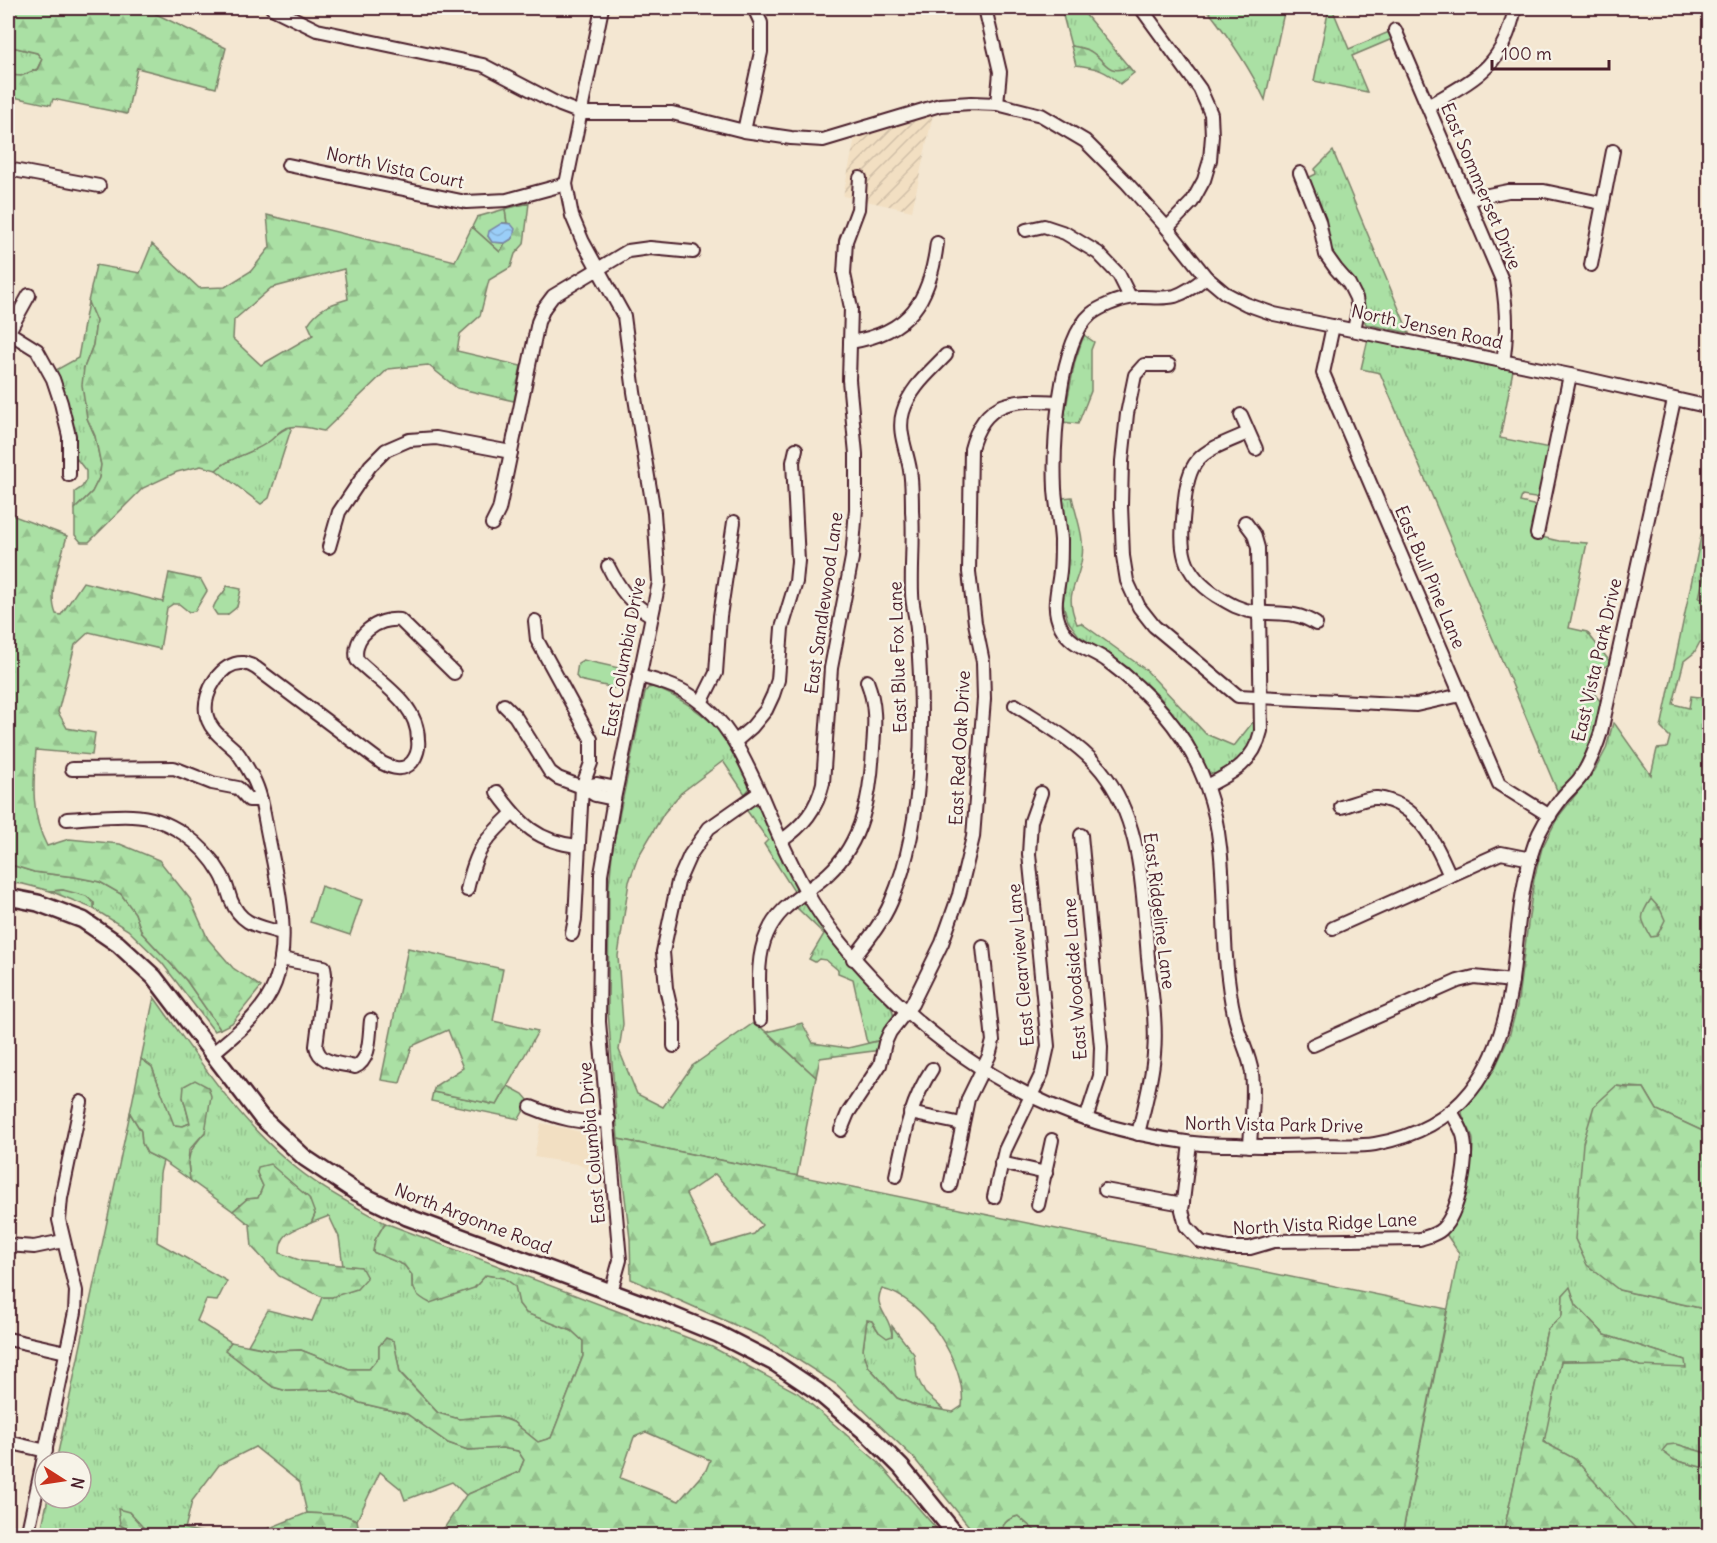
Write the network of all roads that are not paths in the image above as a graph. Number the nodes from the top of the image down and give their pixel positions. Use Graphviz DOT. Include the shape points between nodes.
graph roads {
  1 [pos="603,8"];
  2 [pos="754,8"];
  3 [pos="985,8"];
  4 [pos="1141,8"];
  5 [pos="1515,8"];
  6 [pos="280,9"];
  7 [pos="1395,30"];
  8 [pos="997,104"];
  9 [pos="1428,106"];
  10 [pos="581,113"];
  11 [pos="744,131"];
  12 [pos="1613,151"];
  13 [pos="288,165"];
  14 [pos="8,169"];
  15 [pos="1300,173"];
  16 [pos="860,178"];
  17 [pos="566,184"];
  18 [pos="99,186"];
  19 [pos="1469,199"];
  20 [pos="1601,203"];
  21 [pos="1167,228"];
  22 [pos="1026,230"];
  23 [pos="937,243"];
  24 [pos="693,252"];
  25 [pos="1591,265"];
  26 [pos="598,268"];
  27 [pos="1206,277"];
  28 [pos="29,295"];
  29 [pos="1130,297"];
  30 [pos="1333,326"];
  31 [pos="1354,330"];
  32 [pos="8,333"];
  33 [pos="850,342"];
  34 [pos="946,355"];
  35 [pos="1503,362"];
  36 [pos="1169,365"];
  37 [pos="1570,375"];
  38 [pos="1674,400"];
  39 [pos="1058,402"];
  40 [pos="1710,407"];
  41 [pos="1241,415"];
  42 [pos="1248,432"];
  43 [pos="796,449"];
  44 [pos="1256,449"];
  45 [pos="511,453"];
  46 [pos="69,475"];
  47 [pos="734,522"];
  48 [pos="1245,522"];
  49 [pos="492,524"];
  50 [pos="1537,534"];
  51 [pos="328,547"];
  52 [pos="608,566"];
  53 [pos="1260,612"];
  54 [pos="652,616"];
  55 [pos="535,621"];
  56 [pos="1316,624"];
  57 [pos="454,674"];
  58 [pos="639,676"];
  59 [pos="867,681"];
  60 [pos="1461,695"];
  61 [pos="1262,698"];
  62 [pos="701,703"];
  63 [pos="504,705"];
  64 [pos="1015,705"];
  65 [pos="736,741"];
  66 [pos="72,769"];
  67 [pos="1207,786"];
  68 [pos="582,787"];
  69 [pos="497,792"];
  70 [pos="759,792"];
  71 [pos="615,793"];
  72 [pos="1041,793"];
  73 [pos="261,800"];
  74 [pos="1341,807"];
  75 [pos="512,814"];
  76 [pos="1550,816"];
  77 [pos="67,819"];
  78 [pos="1081,835"];
  79 [pos="781,841"];
  80 [pos="578,846"];
  81 [pos="1531,859"];
  82 [pos="1450,876"];
  83 [pos="467,890"];
  84 [pos="806,891"];
  85 [pos="8,897"];
  86 [pos="1333,928"];
  87 [pos="282,933"];
  88 [pos="572,934"];
  89 [pos="983,947"];
  90 [pos="281,959"];
  91 [pos="854,959"];
  92 [pos="1512,981"];
  93 [pos="906,1012"];
  94 [pos="371,1020"];
  95 [pos="760,1020"];
  96 [pos="1313,1045"];
  97 [pos="674,1046"];
  98 [pos="212,1054"];
  99 [pos="932,1069"];
  100 [pos="982,1069"];
  101 [pos="1030,1096"];
  102 [pos="81,1102"];
  103 [pos="531,1107"];
  104 [pos="910,1113"];
  105 [pos="1452,1113"];
  106 [pos="1086,1119"];
  107 [pos="609,1120"];
  108 [pos="962,1124"];
  109 [pos="841,1130"];
  110 [pos="1138,1134"];
  111 [pos="1052,1140"];
  112 [pos="1190,1143"];
  113 [pos="1250,1146"];
  114 [pos="1001,1163"];
  115 [pos="1046,1173"];
  116 [pos="896,1176"];
  117 [pos="950,1186"];
  118 [pos="1105,1190"];
  119 [pos="994,1197"];
  120 [pos="1183,1204"];
  121 [pos="1038,1205"];
  122 [pos="63,1241"];
  123 [pos="8,1245"];
  124 [pos="611,1292"];
  125 [pos="8,1340"];
  126 [pos="66,1352"];
  127 [pos="8,1443"];
  128 [pos="46,1450"];
  129 [pos="33,1509"];
  130 [pos="27,1536"];
  131 [pos="957,1536"];
  1 -- 10 [label="street, East Columbia Drive"];
  2 -- 11 [label="street" via="760,23 761,52"];
  3 -- 8 [label="street" via="1000,72"];
  4 -- 21 [label="street" via="1200,89 1211,114 1210,160 1204,180 1192,202"];
  5 -- 9 [label="street" via="1508,34 1488,66 1477,78"];
  6 -- 10 [label="street" via="317,30 483,65"];
  7 -- 9 [label="street, East Sommerset Drive"];
  8 -- 11 [label="street, North Jensen Road" via="940,105 823,140"];
  8 -- 21 [label="street, North Jensen Road" via="1041,115 1085,141"];
  9 -- 19 [label="street, East Sommerset Drive"];
  10 -- 11 [label="street, North Jensen Road" via="672,113"];
  10 -- 17 [label="street, East Columbia Drive"];
  12 -- 20 [label="street"];
  13 -- 17 [label="street, North Vista Court" via="466,202 507,200"];
  14 -- 18 [label="street"];
  15 -- 31 [label="street" via="1319,221 1326,255 1356,298"];
  16 -- 33 [label="street, East Sandlewood Lane" via="858,209 845,252"];
  17 -- 26 [label="street, East Columbia Drive" via="572,216"];
  19 -- 20 [label="street" via="1508,191 1544,191"];
  19 -- 35 [label="street, East Sommerset Drive" via="1502,280 1507,319"];
  20 -- 25 [label="street"];
  21 -- 27 [label="street, North Jensen Road"];
  22 -- 29 [label="street" via="1044,226 1065,233 1098,253 1119,275"];
  23 -- 33 [label="street" via="928,286 918,307 886,333"];
  24 -- 26 [label="street" via="650,248 628,251"];
  26 -- 45 [label="street" via="553,296 543,308"];
  26 -- 54 [label="street, East Columbia Drive" via="624,316 654,513 659,582"];
  27 -- 29 [label="street" via="1176,296"];
  27 -- 30 [label="street, North Jensen Road" via="1246,304"];
  28 -- 32 [label="street"];
  29 -- 39 [label="street" via="1091,314 1080,328 1072,343"];
  30 -- 31 [label="street, North Jensen Road"];
  30 -- 60 [label="street, East Bull Pine Lane" via="1323,373"];
  31 -- 35 [label="street, North Jensen Road"];
  32 -- 46 [label="street" via="37,350 52,379 69,436"];
  33 -- 79 [label="street, East Sandlewood Lane" via="856,509 852,558 831,668 825,772 814,808 803,824"];
  34 -- 91 [label="street, East Blue Fox Lane" via="914,388 901,423 910,470 912,595 920,678 916,810 906,858 890,903"];
  35 -- 37 [label="street, North Jensen Road"];
  36 -- 61 [label="street" via="1144,364 1135,375 1130,394 1121,505 1127,581 1139,607 1154,626 1238,696"];
  37 -- 38 [label="street, North Jensen Road"];
  37 -- 50 [label="street"];
  38 -- 40 [label="street, North Jensen Road"];
  38 -- 76 [label="street, East Vista Park Drive" via="1601,732 1580,779"];
  39 -- 67 [label="street" via="1054,452 1061,537 1055,606 1060,626 1070,640 1103,658 1168,717 1191,751"];
  39 -- 93 [label="street, East Red Oak Drive" via="1026,400 1006,404 979,425 971,449 969,572 983,662 984,699 973,837 952,919"];
  41 -- 42 [label="street"];
  42 -- 44 [label="street"];
  42 -- 53 [label="street" via="1208,450 1191,469 1186,482 1181,541 1188,568 1204,587 1238,608"];
  43 -- 65 [label="street" via="798,561 782,628 778,680 765,710"];
  45 -- 49 [label="street" via="499,510"];
  45 -- 51 [label="street" via="436,438 409,440 386,450 370,466 339,512"];
  47 -- 62 [label="street" via="716,673"];
  48 -- 53 [label="street" via="1258,548"];
  52 -- 54 [label="street" via="634,605"];
  53 -- 56 [label="street" via="1295,614"];
  53 -- 61 [label="street"];
  54 -- 58 [label="street, East Columbia Drive"];
  55 -- 68 [label="street" via="537,639 591,738 591,763"];
  57 -- 73 [label="street" via="400,620 380,621 359,638 357,660 408,706 416,723 418,748 414,760 399,769 382,763 256,668 243,663 233,665 210,688 206,703 208,722 237,753 254,779"];
  58 -- 62 [label="street, North Vista Park Drive" via="675,687"];
  58 -- 71 [label="street, East Columbia Drive"];
  59 -- 84 [label="street" via="875,724 865,811 841,860"];
  60 -- 61 [label="street" via="1416,705"];
  60 -- 76 [label="street, East Bull Pine Lane" via="1499,784"];
  61 -- 67 [label="street" via="1260,737 1250,757 1240,768"];
  62 -- 65 [label="street, North Vista Park Drive"];
  63 -- 68 [label="street" via="516,716 550,772"];
  64 -- 110 [label="street, East Ridgeline Lane" via="1090,758 1120,797 1130,824 1137,854 1155,1031 1154,1056"];
  65 -- 70 [label="street, North Vista Park Drive"];
  66 -- 73 [label="street" via="174,768 237,788 249,800"];
  67 -- 113 [label="street" via="1221,852 1231,999 1252,1074"];
  68 -- 71 [label="street" via="595,795"];
  68 -- 80 [label="street"];
  69 -- 75 [label="street"];
  70 -- 79 [label="street, North Vista Park Drive"];
  70 -- 97 [label="street" via="710,828 690,855 678,882 663,952"];
  71 -- 107 [label="street, East Columbia Drive" via="601,874 599,1023"];
  72 -- 101 [label="street, East Clearview Lane" via="1031,821 1029,854 1048,1046 1042,1073"];
  73 -- 87 [label="street" via="277,880"];
  74 -- 82 [label="street" via="1376,798 1400,806 1414,815 1435,842"];
  75 -- 80 [label="street" via="548,840"];
  75 -- 83 [label="street" via="478,850"];
  76 -- 81 [label="street, East Vista Park Drive"];
  77 -- 87 [label="street" via="133,816 171,826 203,850 222,875 236,913 243,920"];
  78 -- 106 [label="street, East Woodside Lane" via="1101,1047 1100,1076"];
  79 -- 84 [label="street, North Vista Park Drive"];
  80 -- 88 [label="street"];
  81 -- 82 [label="street" via="1501,853"];
  81 -- 92 [label="street, East Vista Park Drive"];
  82 -- 86 [label="street"];
  84 -- 91 [label="street, North Vista Park Drive"];
  84 -- 95 [label="street" via="782,910 764,942 760,961"];
  85 -- 98 [label="main road, North Argonne Road" via="38,903 83,920 118,944 154,977"];
  87 -- 90 [label="street"];
  89 -- 100 [label="street" via="993,1041"];
  90 -- 94 [label="street" via="324,967 316,1046 323,1060 360,1065 366,1054"];
  90 -- 98 [label="street" via="275,984 264,1004"];
  91 -- 93 [label="street, North Vista Park Drive"];
  92 -- 96 [label="street" via="1474,977 1458,981"];
  92 -- 105 [label="street, East Vista Park Drive" via="1501,1035 1481,1078"];
  93 -- 100 [label="street, North Vista Park Drive"];
  93 -- 109 [label="street, East Red Oak Drive" via="890,1032 880,1065"];
  98 -- 124 [label="main road, North Argonne Road" via="261,1117 306,1158 356,1192 407,1217"];
  99 -- 104 [label="street"];
  100 -- 101 [label="street, North Vista Park Drive"];
  100 -- 108 [label="street"];
  101 -- 106 [label="street, North Vista Park Drive"];
  101 -- 114 [label="street, East Clearview Lane"];
  102 -- 122 [label="street" via="61,1198 59,1220"];
  103 -- 107 [label="street" via="585,1123"];
  104 -- 108 [label="street"];
  104 -- 116 [label="street"];
  105 -- 113 [label="street, North Vista Park Drive" via="1415,1132 1374,1145"];
  105 -- 120 [label="street, North Vista Ridge Lane" via="1464,1136 1466,1153 1449,1221 1435,1234 1420,1239 1274,1241 1250,1248 1229,1248 1201,1242 1192,1234 1186,1226"];
  106 -- 110 [label="street, North Vista Park Drive"];
  107 -- 124 [label="street, East Columbia Drive" via="609,1202 620,1260"];
  108 -- 117 [label="street"];
  110 -- 112 [label="street, North Vista Park Drive"];
  111 -- 115 [label="street"];
  112 -- 113 [label="street, North Vista Park Drive"];
  112 -- 120 [label="street, North Vista Ridge Lane"];
  114 -- 115 [label="street"];
  114 -- 119 [label="street, East Clearview Lane"];
  115 -- 121 [label="street"];
  118 -- 120 [label="street"];
  122 -- 123 [label="street"];
  122 -- 126 [label="street" via="76,1291"];
  124 -- 131 [label="main road, North Argonne Road" via="739,1344 816,1391 901,1467"];
  125 -- 126 [label="street"];
  126 -- 128 [label="street"];
  127 -- 128 [label="street"];
  129 -- 130 [label="street"];
}
